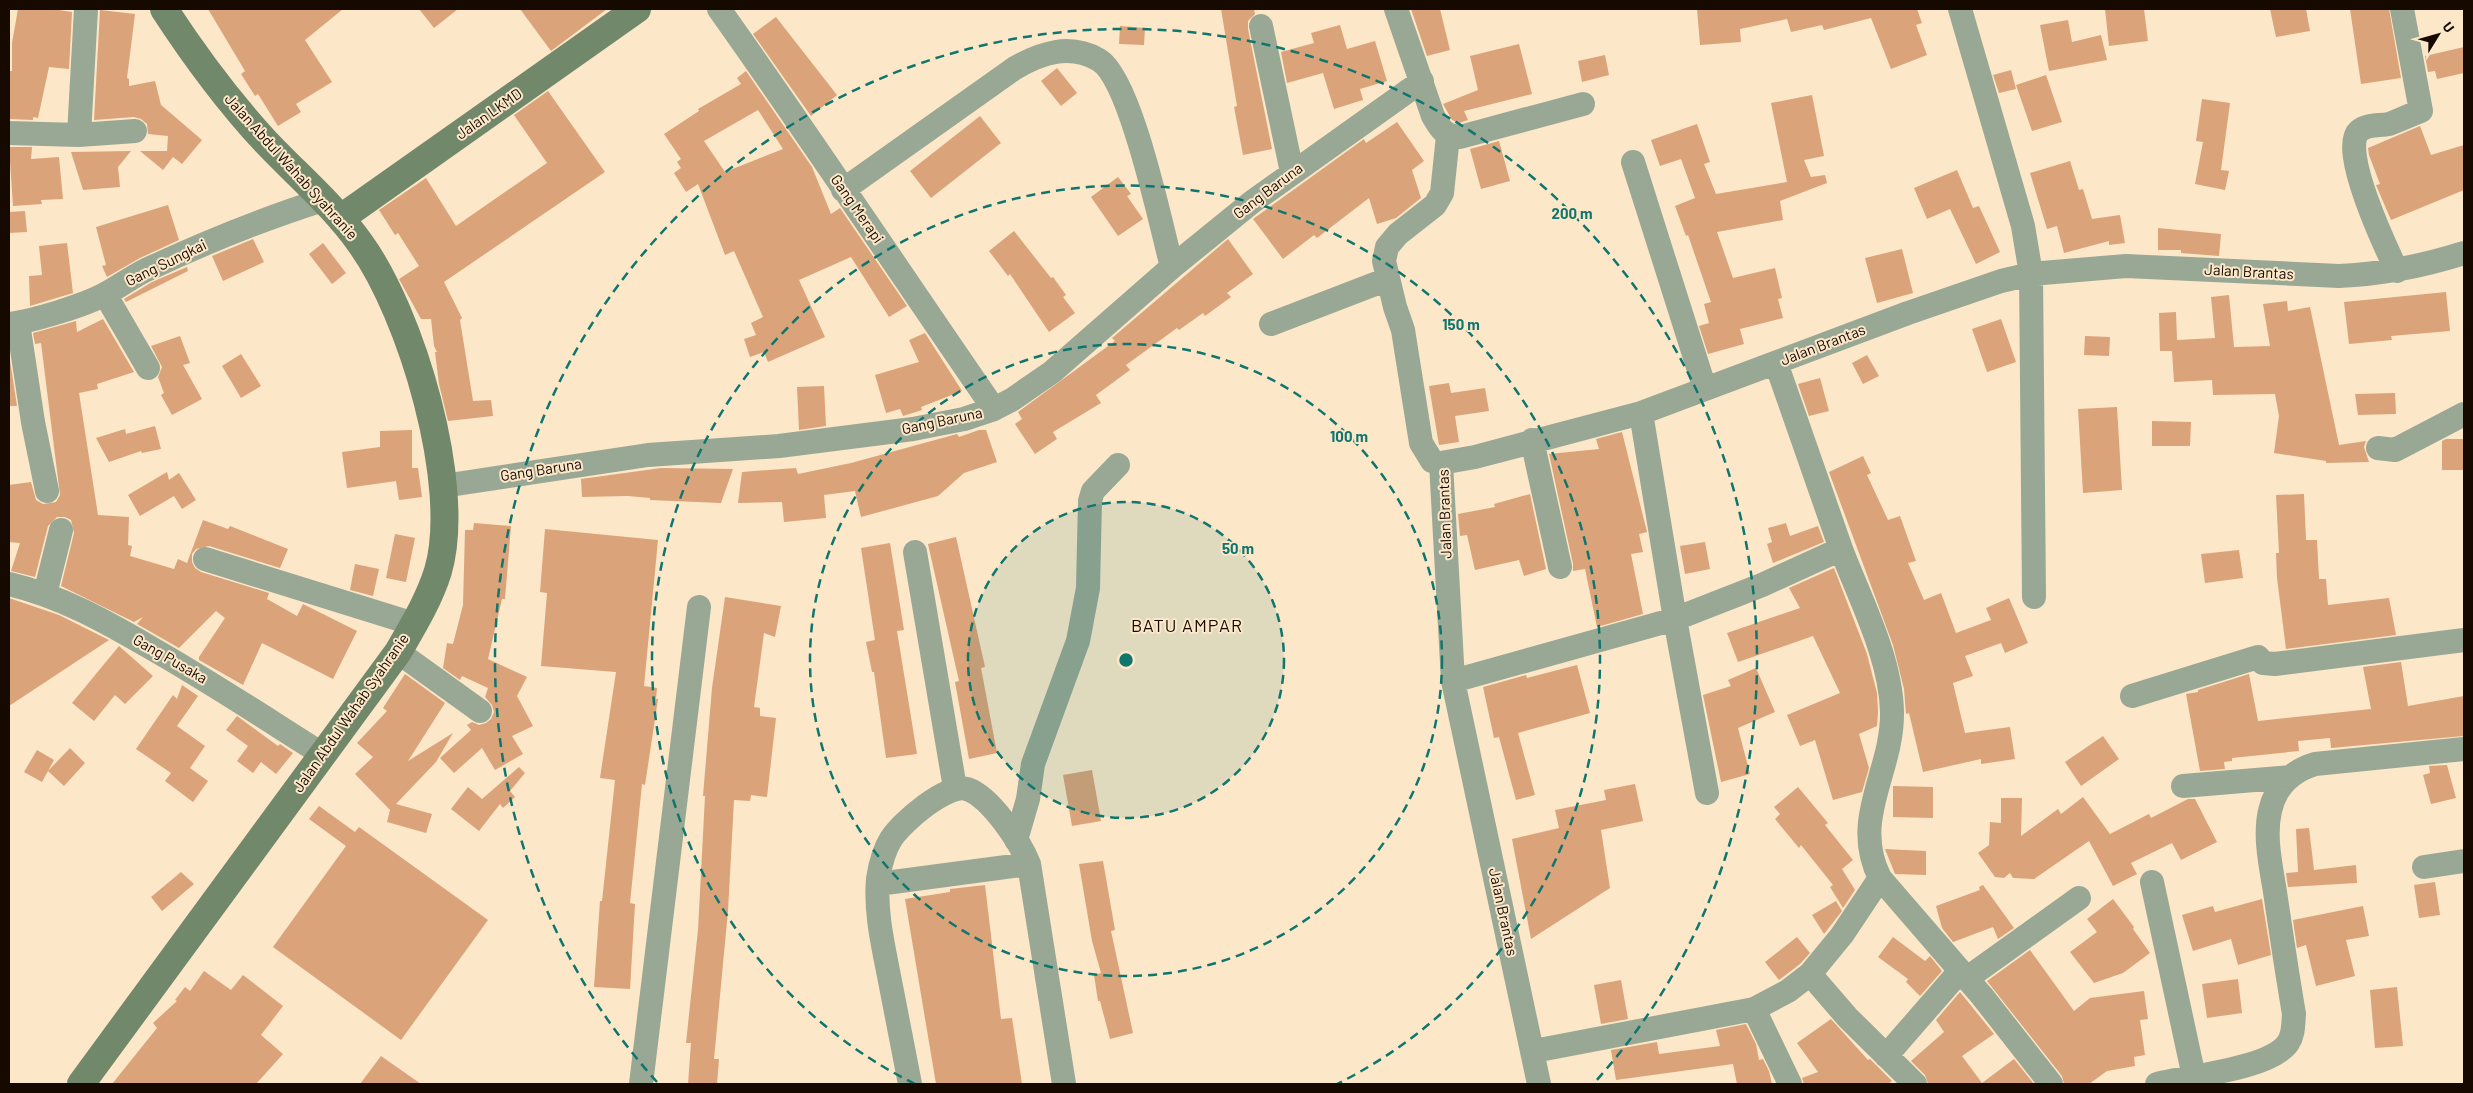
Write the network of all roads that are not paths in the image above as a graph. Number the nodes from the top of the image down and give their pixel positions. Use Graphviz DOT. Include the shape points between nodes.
graph roads {
  1 [pos="86,9"];
  2 [pos="164,9"];
  3 [pos="637,9"];
  4 [pos="720,9"];
  5 [pos="1396,9"];
  6 [pos="1960,9"];
  7 [pos="2402,9"];
  8 [pos="1261,26"];
  9 [pos="1422,81"];
  10 [pos="1583,104"];
  11 [pos="135,131"];
  12 [pos="9,133"];
  13 [pos="79,135"];
  14 [pos="1448,136"];
  15 [pos="1633,162"];
  16 [pos="1292,172"];
  17 [pos="843,190"];
  18 [pos="332,209"];
  19 [pos="2464,253"];
  20 [pos="1172,267"];
  21 [pos="2396,271"];
  22 [pos="2032,274"];
  23 [pos="1388,279"];
  24 [pos="105,294"];
  25 [pos="14,323"];
  26 [pos="1271,324"];
  27 [pos="1776,363"];
  28 [pos="148,368"];
  29 [pos="1705,389"];
  30 [pos="994,409"];
  31 [pos="1641,413"];
  32 [pos="2464,414"];
  33 [pos="1532,440"];
  34 [pos="2378,448"];
  35 [pos="1441,463"];
  36 [pos="1118,465"];
  37 [pos="443,486"];
  38 [pos="47,491"];
  39 [pos="61,530"];
  40 [pos="1841,549"];
  41 [pos="914,552"];
  42 [pos="204,559"];
  43 [pos="1560,567"];
  44 [pos="9,584"];
  45 [pos="46,594"];
  46 [pos="2034,597"];
  47 [pos="699,607"];
  48 [pos="1675,619"];
  49 [pos="414,624"];
  50 [pos="2464,640"];
  51 [pos="398,652"];
  52 [pos="1453,682"];
  53 [pos="2132,696"];
  54 [pos="480,711"];
  55 [pos="2464,749"];
  56 [pos="322,754"];
  57 [pos="2290,777"];
  58 [pos="2183,786"];
  59 [pos="955,788"];
  60 [pos="1707,793"];
  61 [pos="1016,840"];
  62 [pos="2464,860"];
  63 [pos="1029,864"];
  64 [pos="2424,867"];
  65 [pos="1880,878"];
  66 [pos="2152,882"];
  67 [pos="878,884"];
  68 [pos="2080,898"];
  69 [pos="1810,974"];
  70 [pos="1963,975"];
  71 [pos="1754,1009"];
  72 [pos="1534,1051"];
  73 [pos="1886,1056"];
  74 [pos="2194,1077"];
  75 [pos="81,1084"];
  76 [pos="641,1084"];
  77 [pos="910,1084"];
  78 [pos="1064,1084"];
  79 [pos="1540,1084"];
  80 [pos="1790,1084"];
  81 [pos="1914,1084"];
  82 [pos="2051,1084"];
  83 [pos="2157,1084"];
  1 -- 13 [label="street"];
  2 -- 18 [label="main road, Jalan Abdul Wahab Syahranie" via="229,100"];
  3 -- 18 [label="main road, Jalan LKMD"];
  4 -- 17 [label="street, Gang Merapi" via="798,119"];
  5 -- 9 [label="street"];
  6 -- 22 [label="street" via="2023,226"];
  7 -- 21 [label="street" via="2421,111 2387,124 2362,129 2353,144 2371,213"];
  8 -- 16 [label="street"];
  9 -- 14 [label="street" via="1433,116"];
  9 -- 16 [label="street, Gang Baruna"];
  10 -- 14 [label="street" via="1460,137"];
  11 -- 13 [label="street"];
  12 -- 13 [label="street"];
  14 -- 23 [label="street" via="1442,193 1435,205 1387,246 1384,261"];
  15 -- 29 [label="street"];
  16 -- 20 [label="street, Gang Baruna"];
  17 -- 20 [label="street" via="1015,68 1054,51 1080,53 1105,65 1121,88 1132,115"];
  17 -- 30 [label="street, Gang Merapi"];
  18 -- 24 [label="street, Gang Sungkai" via="277,214 188,250"];
  18 -- 37 [label="main road, Jalan Abdul Wahab Syahranie" via="378,271 400,317 422,383"];
  19 -- 21 [label="street, Jalan Brantas"];
  20 -- 30 [label="street, Gang Baruna" via="1052,372"];
  21 -- 22 [label="street, Jalan Brantas" via="2339,276 2126,266"];
  22 -- 27 [label="street, Jalan Brantas" via="1908,313"];
  22 -- 46 [label="street"];
  23 -- 26 [label="street"];
  23 -- 35 [label="street" via="1403,330 1422,443 1432,461"];
  24 -- 25 [label="street, Gang Sungkai"];
  24 -- 28 [label="street"];
  25 -- 38 [label="street"];
  27 -- 29 [label="street, Jalan Brantas"];
  27 -- 40 [label="street"];
  29 -- 31 [label="street, Jalan Brantas"];
  30 -- 37 [label="street, Gang Baruna" via="964,419 913,429 779,446 631,457"];
  31 -- 33 [label="street, Jalan Brantas"];
  31 -- 48 [label="street"];
  32 -- 34 [label="street" via="2395,450"];
  33 -- 35 [label="street, Jalan Brantas"];
  33 -- 43 [label="street"];
  35 -- 52 [label="street, Jalan Brantas"];
  36 -- 61 [label="street" via="1093,491 1089,517 1088,588 1078,640 1033,764 1028,799"];
  37 -- 49 [label="main road, Jalan Abdul Wahab Syahranie" via="446,523 438,570"];
  39 -- 45 [label="street"];
  40 -- 48 [label="street"];
  40 -- 65 [label="street" via="1882,657 1891,697 1891,732 1869,816 1870,857"];
  41 -- 59 [label="street"];
  42 -- 49 [label="street"];
  44 -- 45 [label="street, Gang Pusaka"];
  45 -- 56 [label="street, Gang Pusaka" via="80,608 189,670"];
  47 -- 76 [label="street"];
  48 -- 52 [label="street"];
  48 -- 60 [label="street"];
  49 -- 51 [label="main road, Jalan Abdul Wahab Syahranie"];
  50 -- 53 [label="street" via="2275,664 2263,663 2258,657"];
  51 -- 54 [label="street"];
  51 -- 56 [label="main road, Jalan Abdul Wahab Syahranie"];
  52 -- 72 [label="street, Jalan Brantas"];
  55 -- 57 [label="street" via="2315,764"];
  56 -- 75 [label="main road, Jalan Abdul Wahab Syahranie"];
  57 -- 58 [label="street"];
  57 -- 74 [label="street" via="2278,791 2269,812 2268,842 2294,1014 2292,1037 2280,1051 2265,1059"];
  59 -- 61 [label="street" via="968,790 981,798"];
  59 -- 67 [label="street" via="926,805 895,834 885,854"];
  61 -- 63 [label="street"];
  62 -- 64 [label="street"];
  63 -- 67 [label="street"];
  63 -- 78 [label="street"];
  65 -- 69 [label="street" via="1842,935"];
  65 -- 70 [label="street"];
  66 -- 74 [label="street"];
  67 -- 77 [label="street" via="884,945"];
  68 -- 70 [label="street"];
  69 -- 71 [label="street" via="1788,991"];
  69 -- 73 [label="street"];
  70 -- 73 [label="street"];
  70 -- 82 [label="street"];
  71 -- 72 [label="street"];
  71 -- 80 [label="street"];
  72 -- 79 [label="street, Jalan Brantas"];
  73 -- 81 [label="street"];
  74 -- 83 [label="street"];
}
